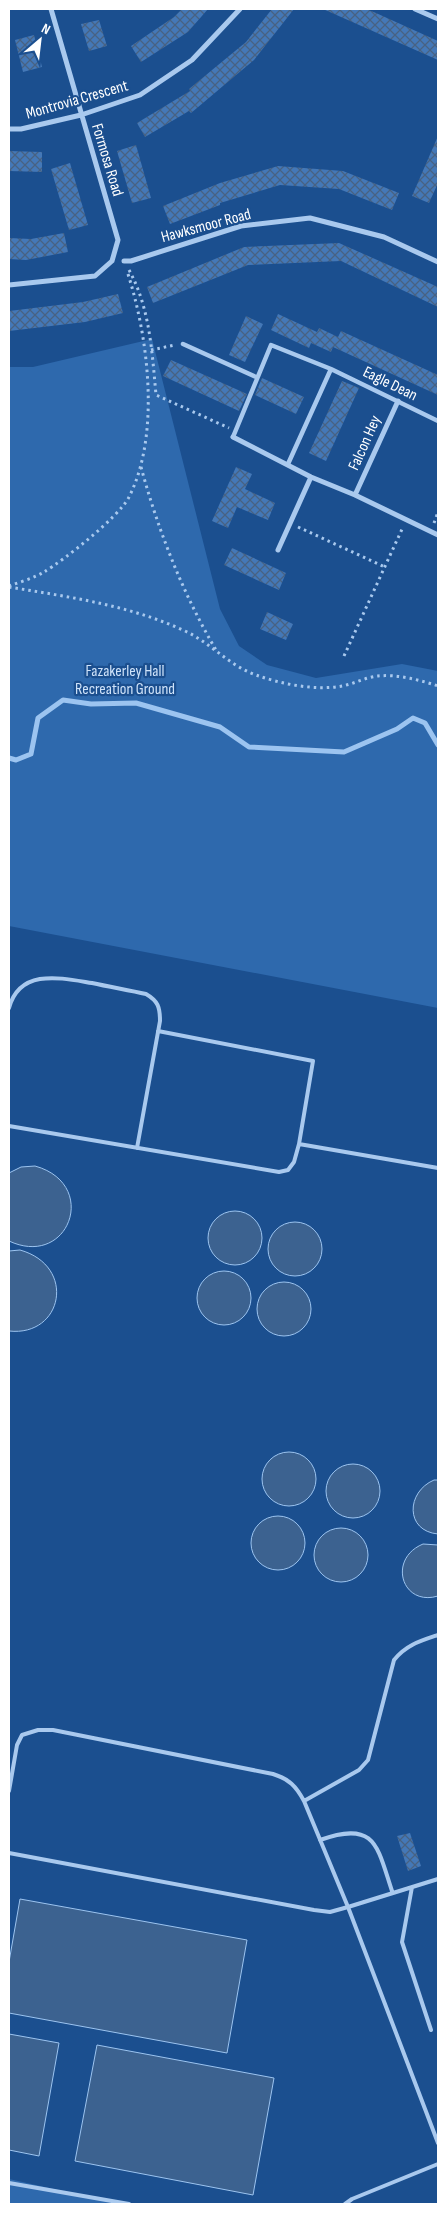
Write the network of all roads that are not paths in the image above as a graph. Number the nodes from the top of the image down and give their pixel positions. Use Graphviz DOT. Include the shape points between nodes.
graph roads {
  1 [pos="51,9"];
  2 [pos="240,9"];
  3 [pos="416,9"];
  4 [pos="438,19"];
  5 [pos="81,114"];
  6 [pos="9,129"];
  7 [pos="438,255"];
  8 [pos="124,261"];
  9 [pos="437,262"];
  10 [pos="9,286"];
  11 [pos="183,344"];
  12 [pos="332,369"];
  13 [pos="256,377"];
  14 [pos="398,401"];
  15 [pos="438,421"];
  16 [pos="233,437"];
  17 [pos="288,464"];
  18 [pos="311,477"];
  19 [pos="355,495"];
  20 [pos="438,535"];
  21 [pos="278,550"];
  22 [pos="9,1008"];
  23 [pos="158,1030"];
  24 [pos="9,1126"];
  25 [pos="299,1144"];
  26 [pos="136,1148"];
  27 [pos="438,1168"];
  28 [pos="438,1635"];
  29 [pos="9,1791"];
  30 [pos="304,1801"];
  31 [pos="320,1840"];
  32 [pos="9,1853"];
  33 [pos="438,1879"];
  34 [pos="412,1887"];
  35 [pos="392,1892"];
  36 [pos="348,1907"];
  37 [pos="431,2030"];
  38 [pos="438,2143"];
  39 [pos="438,2164"];
  40 [pos="9,2183"];
  41 [pos="129,2204"];
  42 [pos="345,2204"];
  1 -- 5 [label="street, Formosa Road"];
  2 -- 5 [label="street, Montrovia Crescent" via="192,60 140,94"];
  3 -- 4 [label="street"];
  5 -- 6 [label="street, Montrovia Crescent"];
  5 -- 10 [label="street, Formosa Road" via="118,240 112,261 94,276"];
  7 -- 9 [label="street"];
  8 -- 9 [label="street, Hawksmoor Road" via="241,226 310,218 384,237"];
  11 -- 13 [label="street"];
  12 -- 13 [label="street, Eagle Dean" via="271,344"];
  12 -- 14 [label="street, Eagle Dean"];
  12 -- 17 [label="street"];
  13 -- 16 [label="street, Eagle Dean"];
  14 -- 15 [label="street, Eagle Dean"];
  14 -- 19 [label="street, Falcon Hey"];
  16 -- 17 [label="street, Falcon Hey"];
  17 -- 18 [label="street, Falcon Hey"];
  18 -- 19 [label="street, Falcon Hey"];
  18 -- 21 [label="street"];
  19 -- 20 [label="street, Falcon Hey"];
  22 -- 23 [label="lane" via="16,991 26,983 56,977 146,994 160,1007"];
  23 -- 25 [label="lane" via="313,1061"];
  23 -- 26 [label="lane"];
  24 -- 26 [label="lane"];
  25 -- 26 [label="lane" via="294,1162 288,1170 279,1172"];
  25 -- 27 [label="lane"];
  28 -- 30 [label="lane" via="407,1647 394,1660 368,1760 360,1770"];
  29 -- 30 [label="lane" via="17,1745 22,1735 53,1730 273,1774 297,1788"];
  30 -- 31 [label="lane"];
  31 -- 35 [label="lane" via="339,1833 357,1832 368,1837 377,1846"];
  31 -- 36 [label="lane"];
  32 -- 36 [label="lane" via="314,1910 330,1912"];
  33 -- 34 [label="lane"];
  34 -- 35 [label="lane"];
  34 -- 37 [label="lane" via="402,1942"];
  35 -- 36 [label="lane"];
  36 -- 38 [label="lane"];
  39 -- 42 [label="lane"];
  40 -- 41 [label="lane"];
}
